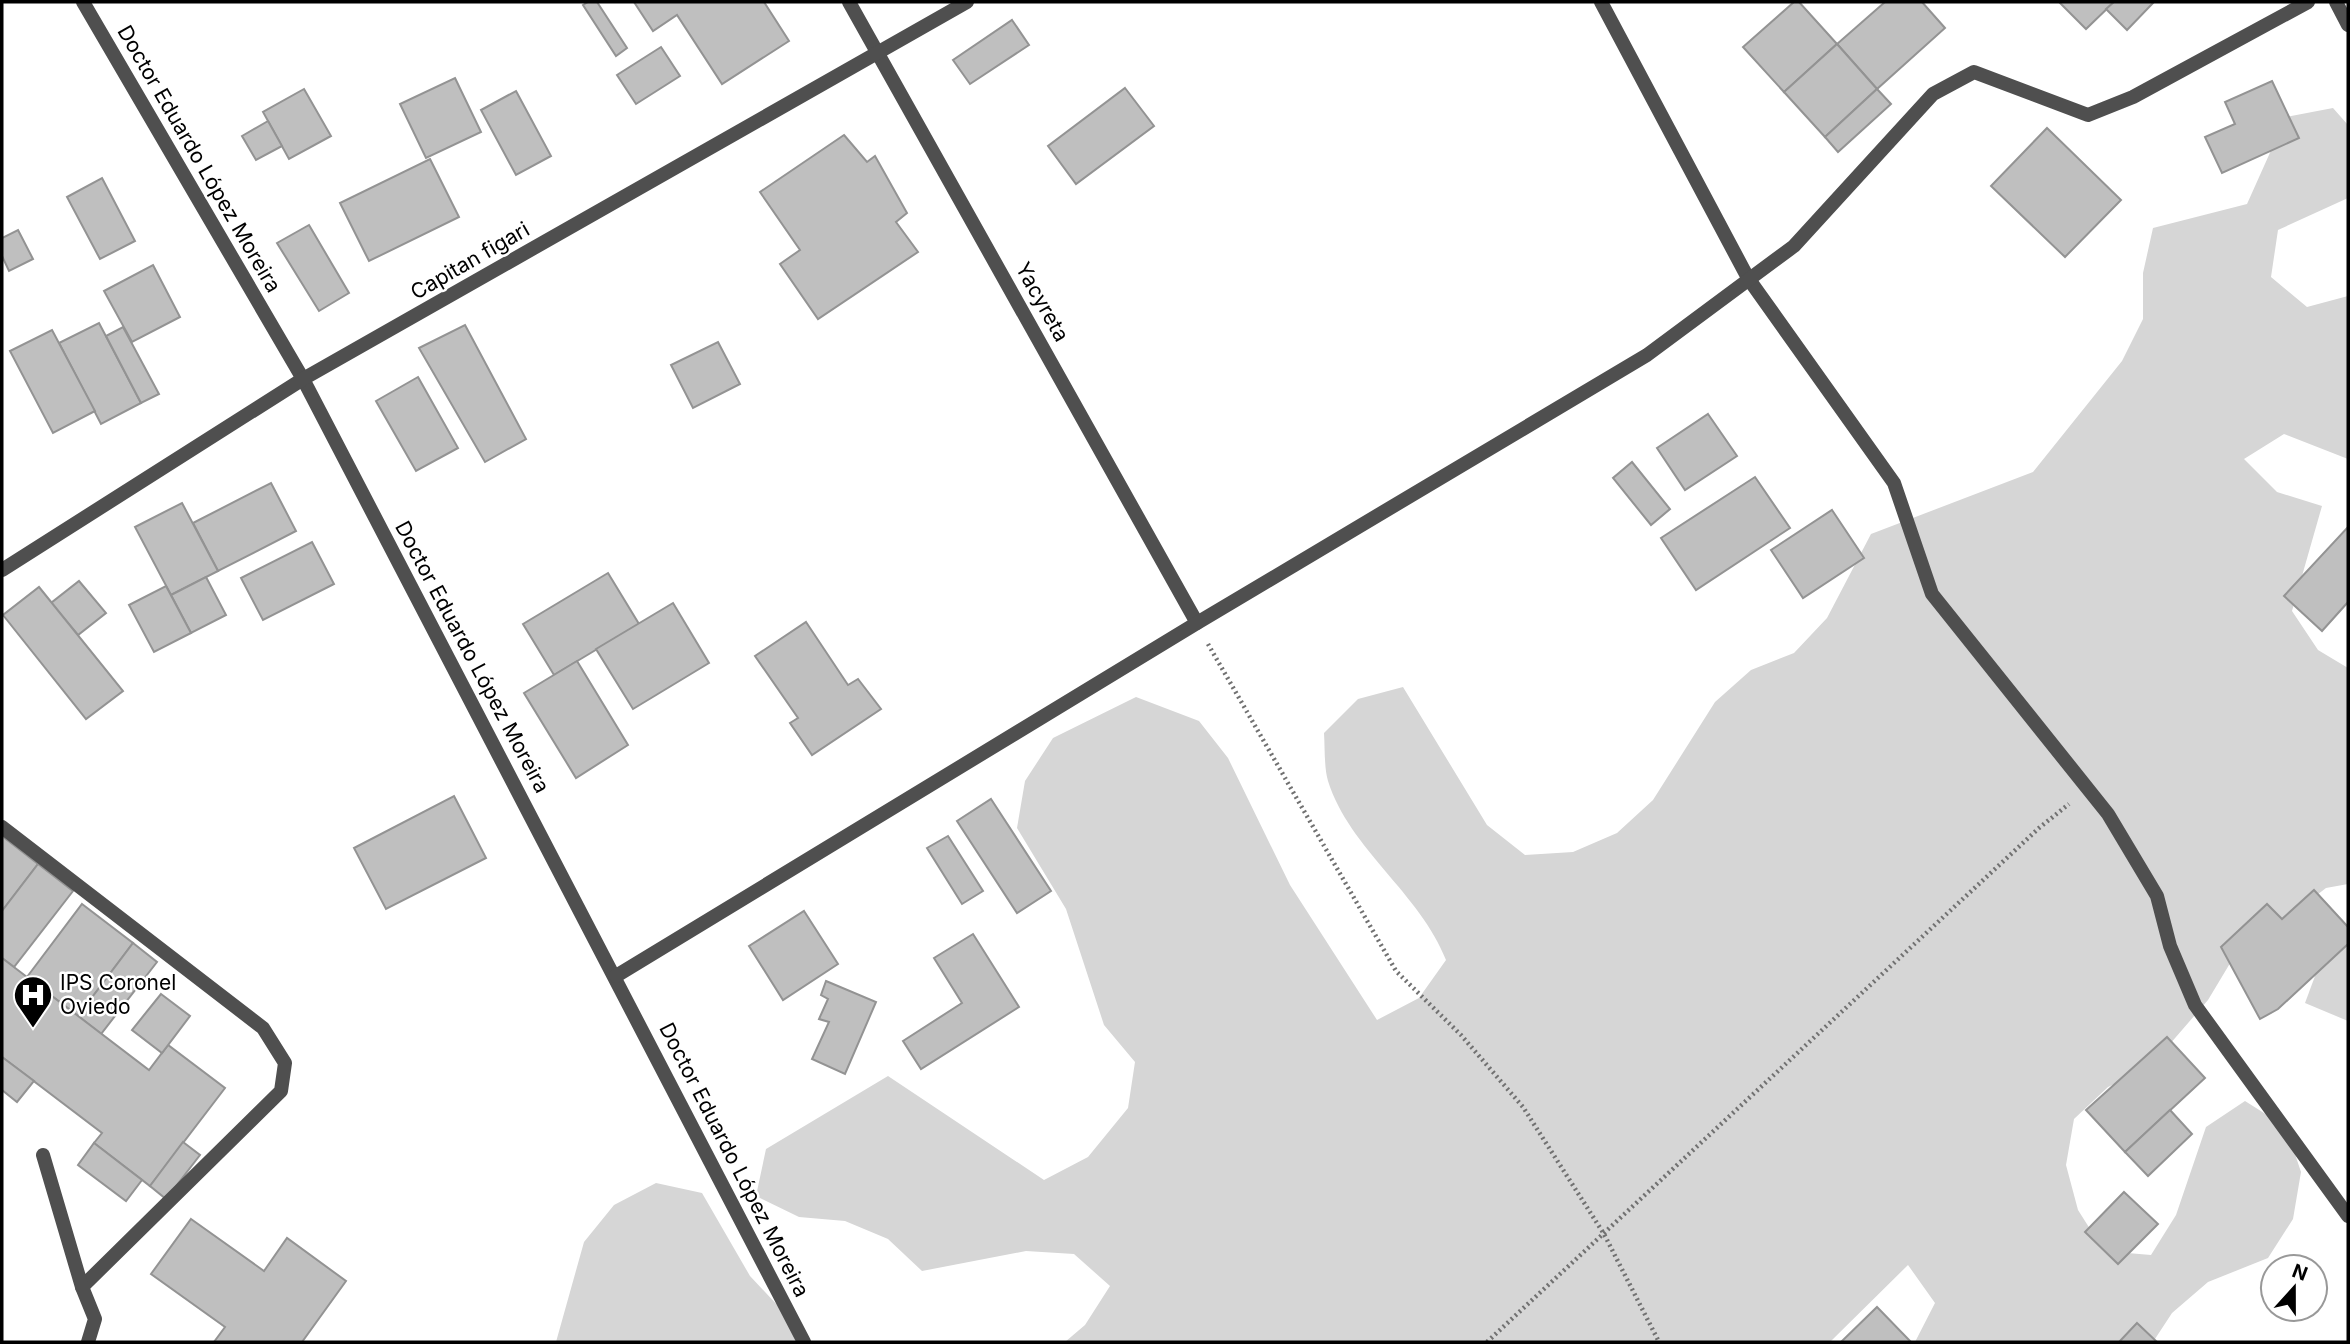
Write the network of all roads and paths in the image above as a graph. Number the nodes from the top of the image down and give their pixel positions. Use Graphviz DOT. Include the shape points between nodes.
graph roads {
  1 [pos="83,2"];
  2 [pos="849,2"];
  3 [pos="967,2"];
  4 [pos="1601,2"];
  5 [pos="2308,2"];
  6 [pos="2336,2"];
  7 [pos="2348,25"];
  8 [pos="878,53"];
  9 [pos="1748,278"];
  10 [pos="303,379"];
  11 [pos="2,570"];
  12 [pos="1197,623"];
  13 [pos="2088,788"];
  14 [pos="2,827"];
  15 [pos="616,976"];
  16 [pos="43,1155"];
  17 [pos="2348,1216"];
  18 [pos="1604,1234"];
  19 [pos="82,1287"];
  20 [pos="88,1342"];
  21 [pos="804,1342"];
  22 [pos="1487,1342"];
  23 [pos="1659,1342"];
  1 -- 10 [label="street, Doctor Eduardo López Moreira"];
  2 -- 8 [label="street, Yacyreta"];
  3 -- 8 [label="street, Capitan figari"];
  4 -- 9 [label="street"];
  5 -- 9 [label="street" via="2133,97 2088,115 1973,72 1933,94 1794,246"];
  6 -- 7 [label="street"];
  8 -- 10 [label="street, Capitan figari"];
  8 -- 12 [label="street, Yacyreta"];
  9 -- 12 [label="street" via="1647,355"];
  9 -- 13 [label="street" via="1894,483 1932,594"];
  10 -- 11 [label="street, Capitan figari"];
  10 -- 15 [label="street, Doctor Eduardo López Moreira"];
  12 -- 15 [label="street"];
  12 -- 18 [label="path" via="1396,971 1461,1035 1523,1107"];
  13 -- 17 [label="street" via="2157,896 2170,946 2195,1005"];
  13 -- 18 [label="path" via="2039,828"];
  14 -- 19 [label="street" via="263,1028 285,1063 281,1091"];
  15 -- 21 [label="street, Doctor Eduardo López Moreira"];
  16 -- 19 [label="street"];
  18 -- 22 [label="path"];
  18 -- 23 [label="path"];
  19 -- 20 [label="street" via="95,1319"];
}
